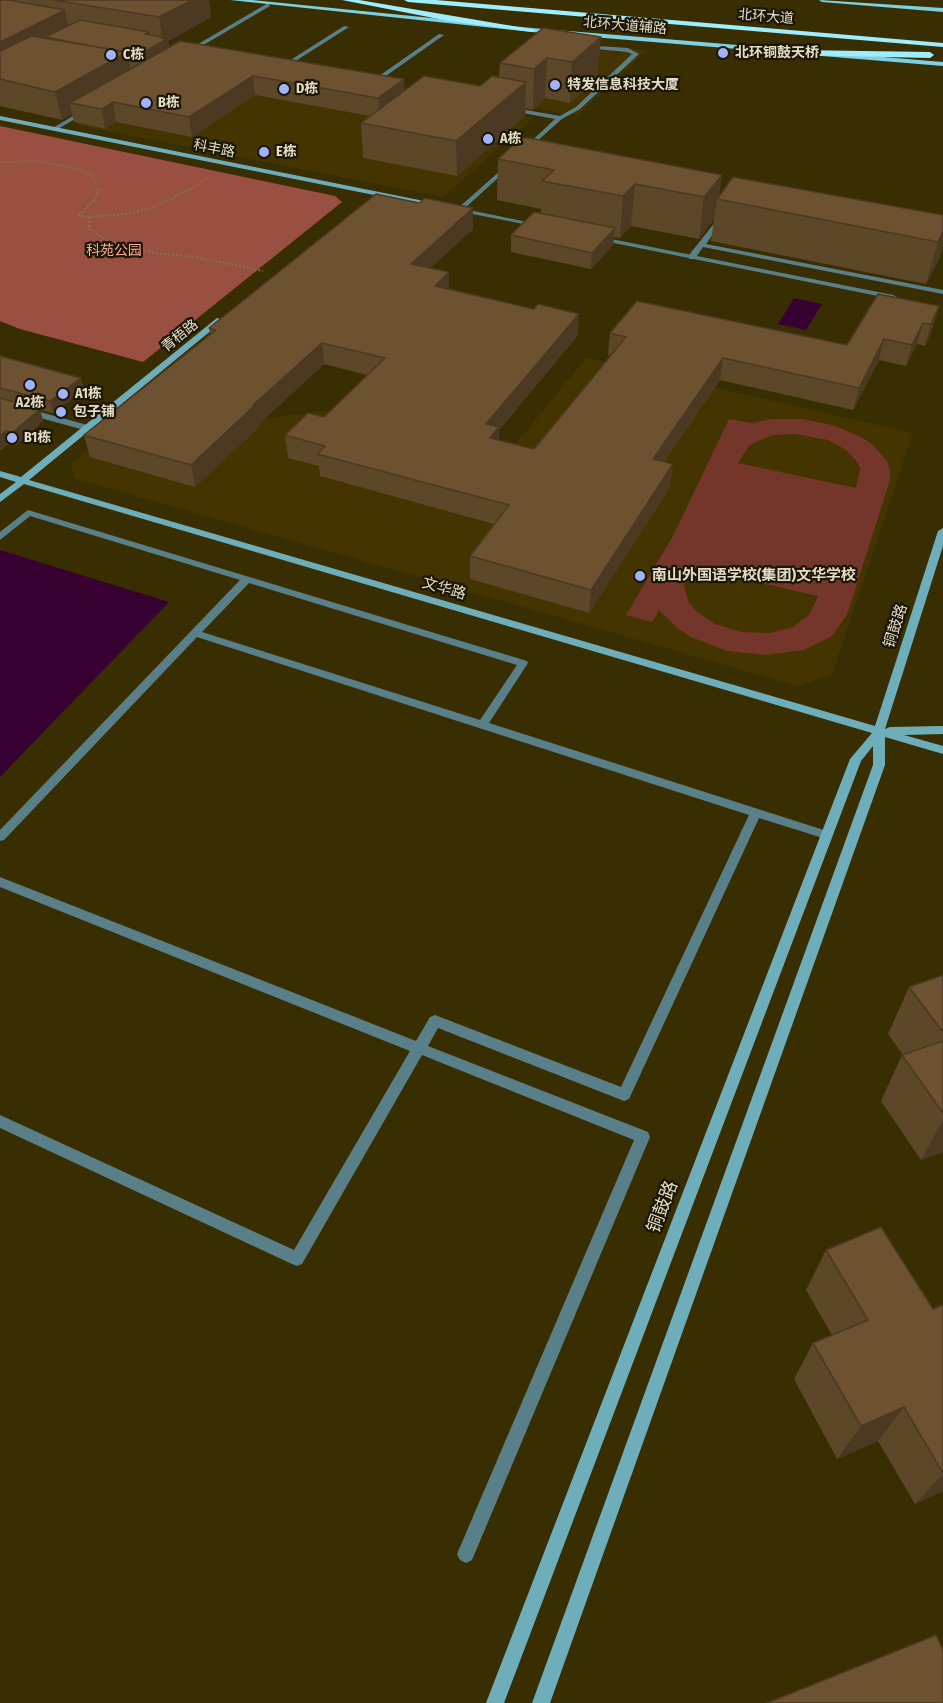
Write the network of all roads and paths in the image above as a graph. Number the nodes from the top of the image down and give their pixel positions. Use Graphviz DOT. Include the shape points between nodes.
graph roads {
  1 [pos="233,0"];
  2 [pos="346,0"];
  3 [pos="408,0"];
  4 [pos="822,0"];
  5 [pos="910,4"];
  6 [pos="268,5"];
  7 [pos="943,10"];
  8 [pos="346,27"];
  9 [pos="532,30"];
  10 [pos="441,35"];
  11 [pos="633,39"];
  12 [pos="943,45"];
  13 [pos="582,46"];
  14 [pos="176,50"];
  15 [pos="628,50"];
  16 [pos="185,53"];
  17 [pos="797,53"];
  18 [pos="199,54"];
  19 [pos="943,55"];
  20 [pos="943,64"];
  21 [pos="270,66"];
  22 [pos="281,68"];
  23 [pos="292,70"];
  24 [pos="360,82"];
  25 [pos="371,84"];
  26 [pos="383,86"];
  27 [pos="91,108"];
  28 [pos="506,108"];
  29 [pos="0,118"];
  30 [pos="560,118"];
  31 [pos="54,129"];
  32 [pos="522,153"];
  33 [pos="514,160"];
  34 [pos="0,162"];
  35 [pos="506,167"];
  36 [pos="518,169"];
  37 [pos="213,174"];
  38 [pos="377,194"];
  39 [pos="368,201"];
  40 [pos="728,208"];
  41 [pos="459,210"];
  42 [pos="89,217"];
  43 [pos="541,226"];
  44 [pos="588,236"];
  45 [pos="701,245"];
  46 [pos="692,257"];
  47 [pos="263,271"];
  48 [pos="943,292"];
  49 [pos="897,298"];
  50 [pos="224,318"];
  51 [pos="0,404"];
  52 [pos="88,428"];
  53 [pos="0,474"];
  54 [pos="22,481"];
  55 [pos="0,499"];
  56 [pos="943,531"];
  57 [pos="0,537"];
  58 [pos="247,579"];
  59 [pos="195,633"];
  60 [pos="482,725"];
  61 [pos="943,730"];
  62 [pos="879,732"];
  63 [pos="943,750"];
  64 [pos="756,813"];
  65 [pos="826,835"];
  66 [pos="0,837"];
  67 [pos="0,882"];
  68 [pos="420,1048"];
  69 [pos="0,1121"];
  70 [pos="466,1554"];
  71 [pos="495,1703"];
  72 [pos="541,1703"];
  1 -- 6 [label="main road, 北环大道辅路"];
  2 -- 9 [label="highway"];
  3 -- 12 [label="highway, 北环大道"];
  4 -- 5 [label="main road"];
  5 -- 7 [label="main road"];
  6 -- 9 [label="main road, 北环大道辅路"];
  6 -- 16 [label="street"];
  8 -- 22 [label="street"];
  9 -- 11 [label="main road, 北环大道辅路"];
  10 -- 25 [label="street"];
  11 -- 15 [label="street"];
  11 -- 17 [label="main road, 北环大道辅路"];
  13 -- 15 [label="street"];
  14 -- 16 [label="street"];
  15 -- 30 [label="street" via="636,55 578,108"];
  16 -- 18 [label="street"];
  17 -- 19 [label="highway"];
  17 -- 20 [label="main road, 北环大道辅路"];
  21 -- 22 [label="street"];
  22 -- 23 [label="street"];
  24 -- 25 [label="street"];
  25 -- 26 [label="street"];
  27 -- 31 [label="street"];
  28 -- 30 [label="street"];
  29 -- 31 [label="street, 科丰路"];
  30 -- 32 [label="street"];
  31 -- 38 [label="street, 科丰路"];
  33 -- 35 [label="street"];
  34 -- 42 [label="path" via="61,164 92,175 99,189 79,215"];
  35 -- 36 [label="street"];
  35 -- 41 [label="street"];
  37 -- 42 [label="path" via="168,202 127,214"];
  38 -- 39 [label="street"];
  38 -- 41 [label="street, 科丰路"];
  40 -- 45 [label="street"];
  41 -- 43 [label="street"];
  42 -- 47 [label="path" via="89,229 124,246"];
  44 -- 46 [label="street"];
  45 -- 46 [label="street"];
  45 -- 48 [label="street"];
  46 -- 49 [label="street"];
  50 -- 52 [label="street, 青梧路"];
  51 -- 52 [label="street"];
  52 -- 54 [label="street, 青梧路"];
  53 -- 54 [label="street, 文华路"];
  54 -- 55 [label="street, 青梧路"];
  54 -- 62 [label="street, 文华路"];
  56 -- 62 [label="street, 铜鼓路"];
  57 -- 58 [label="street" via="28,513"];
  58 -- 59 [label="street"];
  58 -- 60 [label="street" via="523,663"];
  59 -- 60 [label="street"];
  59 -- 66 [label="street"];
  60 -- 64 [label="street"];
  61 -- 62 [label="street"];
  62 -- 63 [label="street, 文华路"];
  62 -- 65 [label="street, 铜鼓路" via="856,759"];
  62 -- 72 [label="street, 铜鼓路" via="879,765"];
  64 -- 65 [label="street"];
  64 -- 68 [label="street" via="624,1095 435,1021"];
  65 -- 71 [label="street, 铜鼓路"];
  67 -- 68 [label="street"];
  68 -- 69 [label="street" via="297,1259"];
  68 -- 70 [label="street" via="643,1137"];
}
